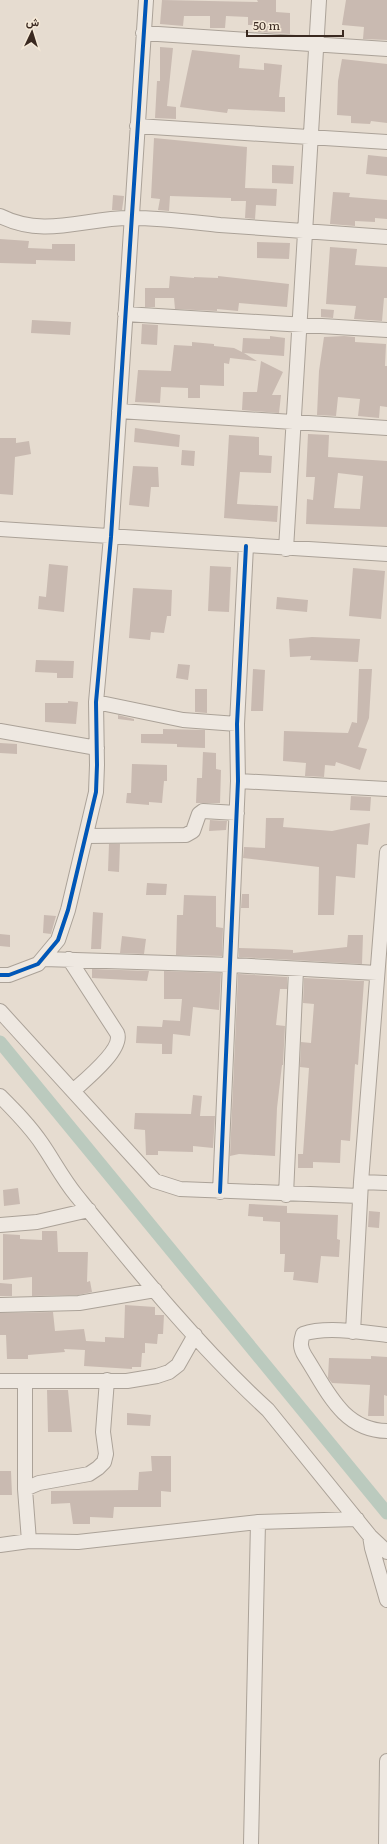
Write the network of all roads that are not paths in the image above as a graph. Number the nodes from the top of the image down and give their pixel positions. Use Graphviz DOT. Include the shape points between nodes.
graph roads {
  1 [pos="146,0"];
  2 [pos="319,0"];
  3 [pos="143,33"];
  4 [pos="316,45"];
  5 [pos="387,49"];
  6 [pos="137,126"];
  7 [pos="311,138"];
  8 [pos="387,142"];
  9 [pos="0,216"];
  10 [pos="131,218"];
  11 [pos="305,232"];
  12 [pos="387,237"];
  13 [pos="125,314"];
  14 [pos="300,325"];
  15 [pos="387,330"];
  16 [pos="119,411"];
  17 [pos="292,422"];
  18 [pos="387,428"];
  19 [pos="0,529"];
  20 [pos="111,537"];
  21 [pos="246,546"];
  22 [pos="286,549"];
  23 [pos="387,554"];
  24 [pos="96,702"];
  25 [pos="237,724"];
  26 [pos="0,731"];
  27 [pos="97,748"];
  28 [pos="238,781"];
  29 [pos="387,788"];
  30 [pos="237,813"];
  31 [pos="87,836"];
  32 [pos="387,852"];
  33 [pos="385,892"];
  34 [pos="44,959"];
  35 [pos="69,959"];
  36 [pos="231,965"];
  37 [pos="296,970"];
  38 [pos="377,973"];
  39 [pos="0,975"];
  40 [pos="381,995"];
  41 [pos="0,1011"];
  42 [pos="73,1091"];
  43 [pos="0,1096"];
  44 [pos="361,1182"];
  45 [pos="387,1183"];
  46 [pos="220,1192"];
  47 [pos="286,1195"];
  48 [pos="360,1196"];
  49 [pos="89,1210"];
  50 [pos="0,1225"];
  51 [pos="155,1290"];
  52 [pos="0,1305"];
  53 [pos="353,1332"];
  54 [pos="195,1335"];
  55 [pos="387,1335"];
  56 [pos="107,1380"];
  57 [pos="0,1381"];
  58 [pos="25,1381"];
  59 [pos="387,1431"];
  60 [pos="25,1489"];
  61 [pos="357,1519"];
  62 [pos="258,1522"];
  63 [pos="370,1536"];
  64 [pos="29,1540"];
  65 [pos="0,1545"];
  66 [pos="387,1552"];
  67 [pos="387,1600"];
  68 [pos="387,1761"];
  69 [pos="251,1844"];
  70 [pos="386,1844"];
  1 -- 3 [label="street"];
  2 -- 4 [label="street"];
  3 -- 4 [label="street"];
  3 -- 6 [label="street"];
  4 -- 5 [label="street"];
  4 -- 7 [label="street"];
  6 -- 7 [label="street"];
  6 -- 10 [label="street"];
  7 -- 8 [label="street"];
  7 -- 11 [label="street"];
  9 -- 10 [label="street" via="23,224 48,226"];
  10 -- 11 [label="street"];
  10 -- 13 [label="street"];
  11 -- 12 [label="street"];
  11 -- 14 [label="street"];
  13 -- 14 [label="street"];
  13 -- 16 [label="street"];
  14 -- 15 [label="street"];
  14 -- 17 [label="street"];
  16 -- 17 [label="street"];
  16 -- 20 [label="street"];
  17 -- 18 [label="street"];
  17 -- 22 [label="street"];
  19 -- 20 [label="street"];
  20 -- 21 [label="street"];
  20 -- 24 [label="street"];
  21 -- 22 [label="street"];
  21 -- 25 [label="street"];
  22 -- 23 [label="street"];
  24 -- 25 [label="street" via="183,720"];
  24 -- 27 [label="street"];
  25 -- 28 [label="street"];
  26 -- 27 [label="street"];
  27 -- 31 [label="street" via="96,792"];
  28 -- 29 [label="street"];
  28 -- 30 [label="street"];
  30 -- 31 [label="street" via="202,811 193,831 186,835"];
  30 -- 36 [label="street"];
  31 -- 34 [label="street" via="58,940"];
  32 -- 33 [label="street"];
  33 -- 38 [label="street"];
  34 -- 35 [label="street"];
  34 -- 39 [label="street" via="26,970"];
  35 -- 36 [label="street"];
  35 -- 42 [label="street" via="119,1037 118,1044"];
  36 -- 37 [label="street"];
  36 -- 46 [label="street"];
  37 -- 38 [label="street"];
  37 -- 47 [label="street"];
  38 -- 40 [label="street"];
  40 -- 44 [label="street"];
  41 -- 42 [label="street"];
  42 -- 46 [label="street" via="155,1181 180,1189"];
  43 -- 49 [label="street" via="41,1142"];
  44 -- 45 [label="street"];
  44 -- 48 [label="street"];
  46 -- 47 [label="street"];
  47 -- 48 [label="street"];
  48 -- 53 [label="street"];
  49 -- 50 [label="street" via="37,1222"];
  49 -- 51 [label="street"];
  51 -- 52 [label="street" via="79,1303"];
  51 -- 54 [label="street"];
  53 -- 55 [label="street"];
  53 -- 59 [label="street" via="311,1331 302,1334 301,1349 337,1406 351,1421 362,1427"];
  54 -- 56 [label="street" via="178,1364 169,1372 138,1380"];
  54 -- 61 [label="street" via="268,1410"];
  56 -- 58 [label="street"];
  56 -- 60 [label="street" via="103,1432 106,1454 104,1462 89,1474 39,1483"];
  57 -- 58 [label="street"];
  58 -- 60 [label="street"];
  60 -- 64 [label="street"];
  61 -- 62 [label="street"];
  61 -- 63 [label="street"];
  62 -- 64 [label="street" via="78,1542"];
  62 -- 69 [label="street"];
  63 -- 66 [label="street"];
  63 -- 67 [label="street"];
  64 -- 65 [label="street"];
  68 -- 70 [label="street"];
}
